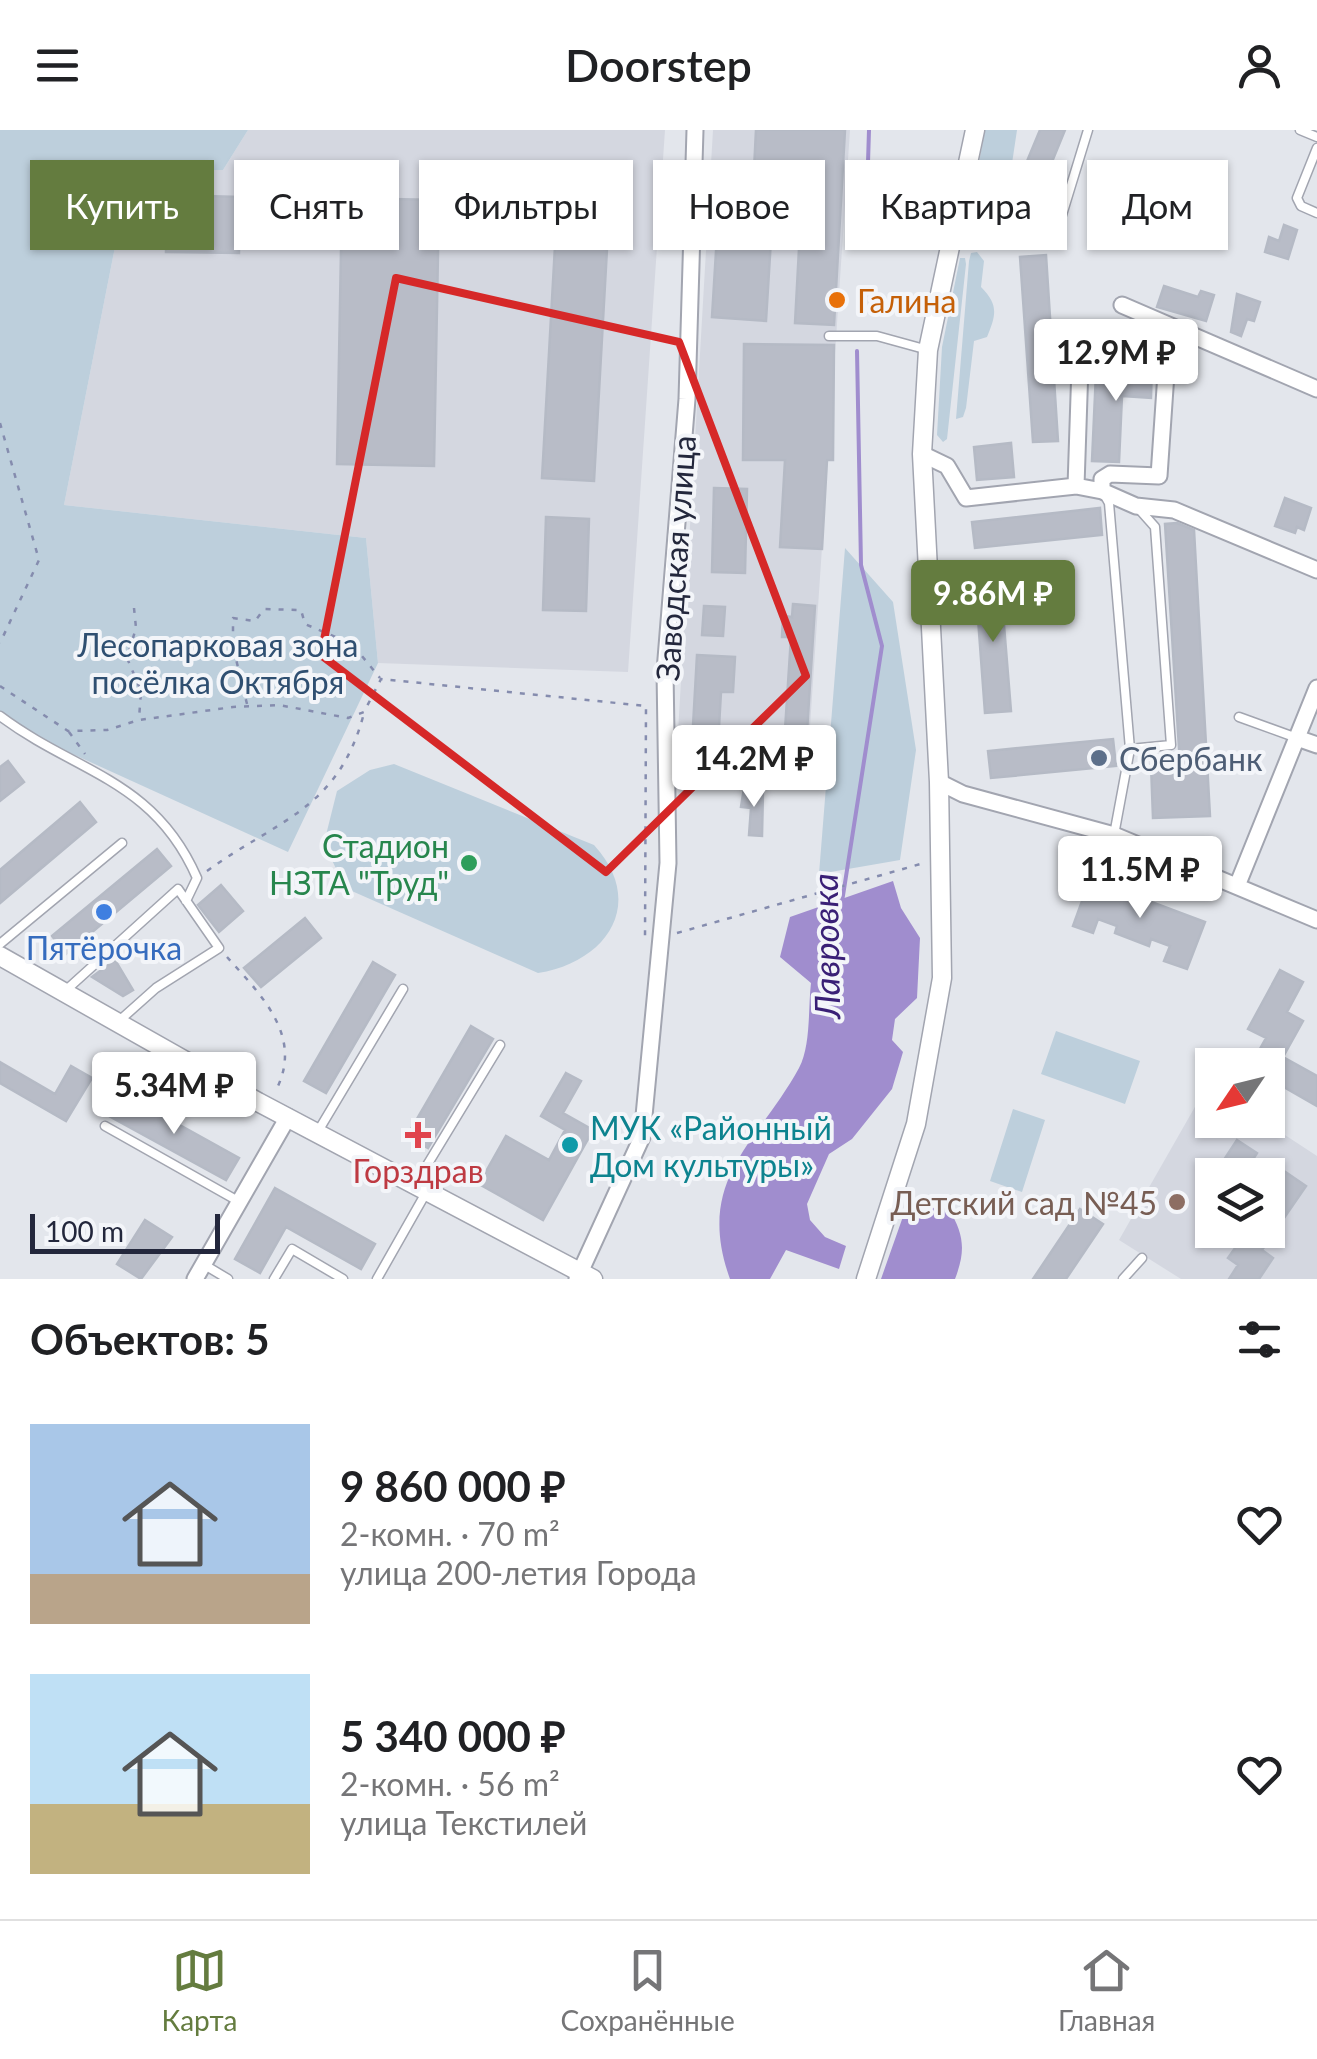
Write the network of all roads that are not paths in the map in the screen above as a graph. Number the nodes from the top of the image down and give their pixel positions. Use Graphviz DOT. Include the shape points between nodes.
graph roads {
  1 [pos="695,130"];
  2 [pos="975,130"];
  3 [pos="1088,130"];
  4 [pos="1300,130"];
  5 [pos="1317,137"];
  6 [pos="1317,148"];
  7 [pos="969,160"];
  8 [pos="1067,199"];
  9 [pos="1317,213"];
  10 [pos="949,250"];
  11 [pos="1122,306"];
  12 [pos="829,336"];
  13 [pos="928,350"];
  14 [pos="1317,389"];
  15 [pos="922,454"];
  16 [pos="1076,486"];
  17 [pos="1102,490"];
  18 [pos="1136,506"];
  19 [pos="1317,570"];
  20 [pos="1317,688"];
  21 [pos="0,716"];
  22 [pos="1239,716"];
  23 [pos="1297,738"];
  24 [pos="1317,745"];
  25 [pos="1130,749"];
  26 [pos="939,782"];
  27 [pos="1114,835"];
  28 [pos="122,843"];
  29 [pos="1238,886"];
  30 [pos="186,900"];
  31 [pos="1317,920"];
  32 [pos="0,944"];
  33 [pos="0,956"];
  34 [pos="403,989"];
  35 [pos="64,992"];
  36 [pos="119,1021"];
  37 [pos="500,1046"];
  38 [pos="288,1117"];
  39 [pos="105,1126"];
  40 [pos="318,1133"];
  41 [pos="421,1188"];
  42 [pos="238,1201"];
  43 [pos="1142,1258"];
  44 [pos="203,1264"];
  45 [pos="584,1277"];
  46 [pos="194,1279"];
  47 [pos="228,1279"];
  48 [pos="274,1279"];
  49 [pos="344,1279"];
  50 [pos="377,1279"];
  51 [pos="866,1279"];
  52 [pos="1124,1279"];
  1 -- 45 [label="street, Заводская улица" via="687,399 665,671 668,862 642,1138"];
  2 -- 7 [label="street"];
  3 -- 8 [label="lane"];
  4 -- 5 [label="lane"];
  6 -- 9 [label="lane" via="1297,198"];
  10 -- 13 [label="street"];
  11 -- 14 [label="street"];
  12 -- 13 [label="lane" via="877,336"];
  13 -- 15 [label="street"];
  15 -- 16 [label="street" via="946,466 966,498"];
  15 -- 26 [label="street"];
  16 -- 17 [label="street"];
  16 -- 17 [label="street" via="1081,336 1168,344 1159,476 1110,474"];
  17 -- 18 [label="street"];
  17 -- 25 [label="lane" via="1109,503"];
  18 -- 19 [label="street" via="1174,510"];
  18 -- 25 [label="lane" via="1155,527 1171,745"];
  20 -- 23 [label="street"];
  21 -- 30 [label="lane" via="92,766 168,828 197,878"];
  22 -- 23 [label="lane"];
  23 -- 24 [label="street"];
  23 -- 29 [label="street"];
  25 -- 27 [label="lane"];
  26 -- 27 [label="street"];
  26 -- 51 [label="street" via="939,996 916,1124"];
  27 -- 29 [label="street"];
  28 -- 32 [label="lane"];
  29 -- 31 [label="street"];
  30 -- 35 [label="lane" via="178,889"];
  30 -- 36 [label="lane" via="219,948"];
  33 -- 35 [label="street"];
  34 -- 40 [label="lane"];
  35 -- 36 [label="street"];
  36 -- 38 [label="street"];
  37 -- 41 [label="lane"];
  38 -- 40 [label="street"];
  38 -- 42 [label="street"];
  39 -- 42 [label="lane"];
  40 -- 41 [label="street"];
  41 -- 45 [label="street"];
  41 -- 50 [label="lane"];
  42 -- 44 [label="street"];
  43 -- 52 [label="lane"];
  44 -- 46 [label="street"];
  44 -- 47 [label="lane"];
  48 -- 49 [label="lane" via="292,1249"];
}
